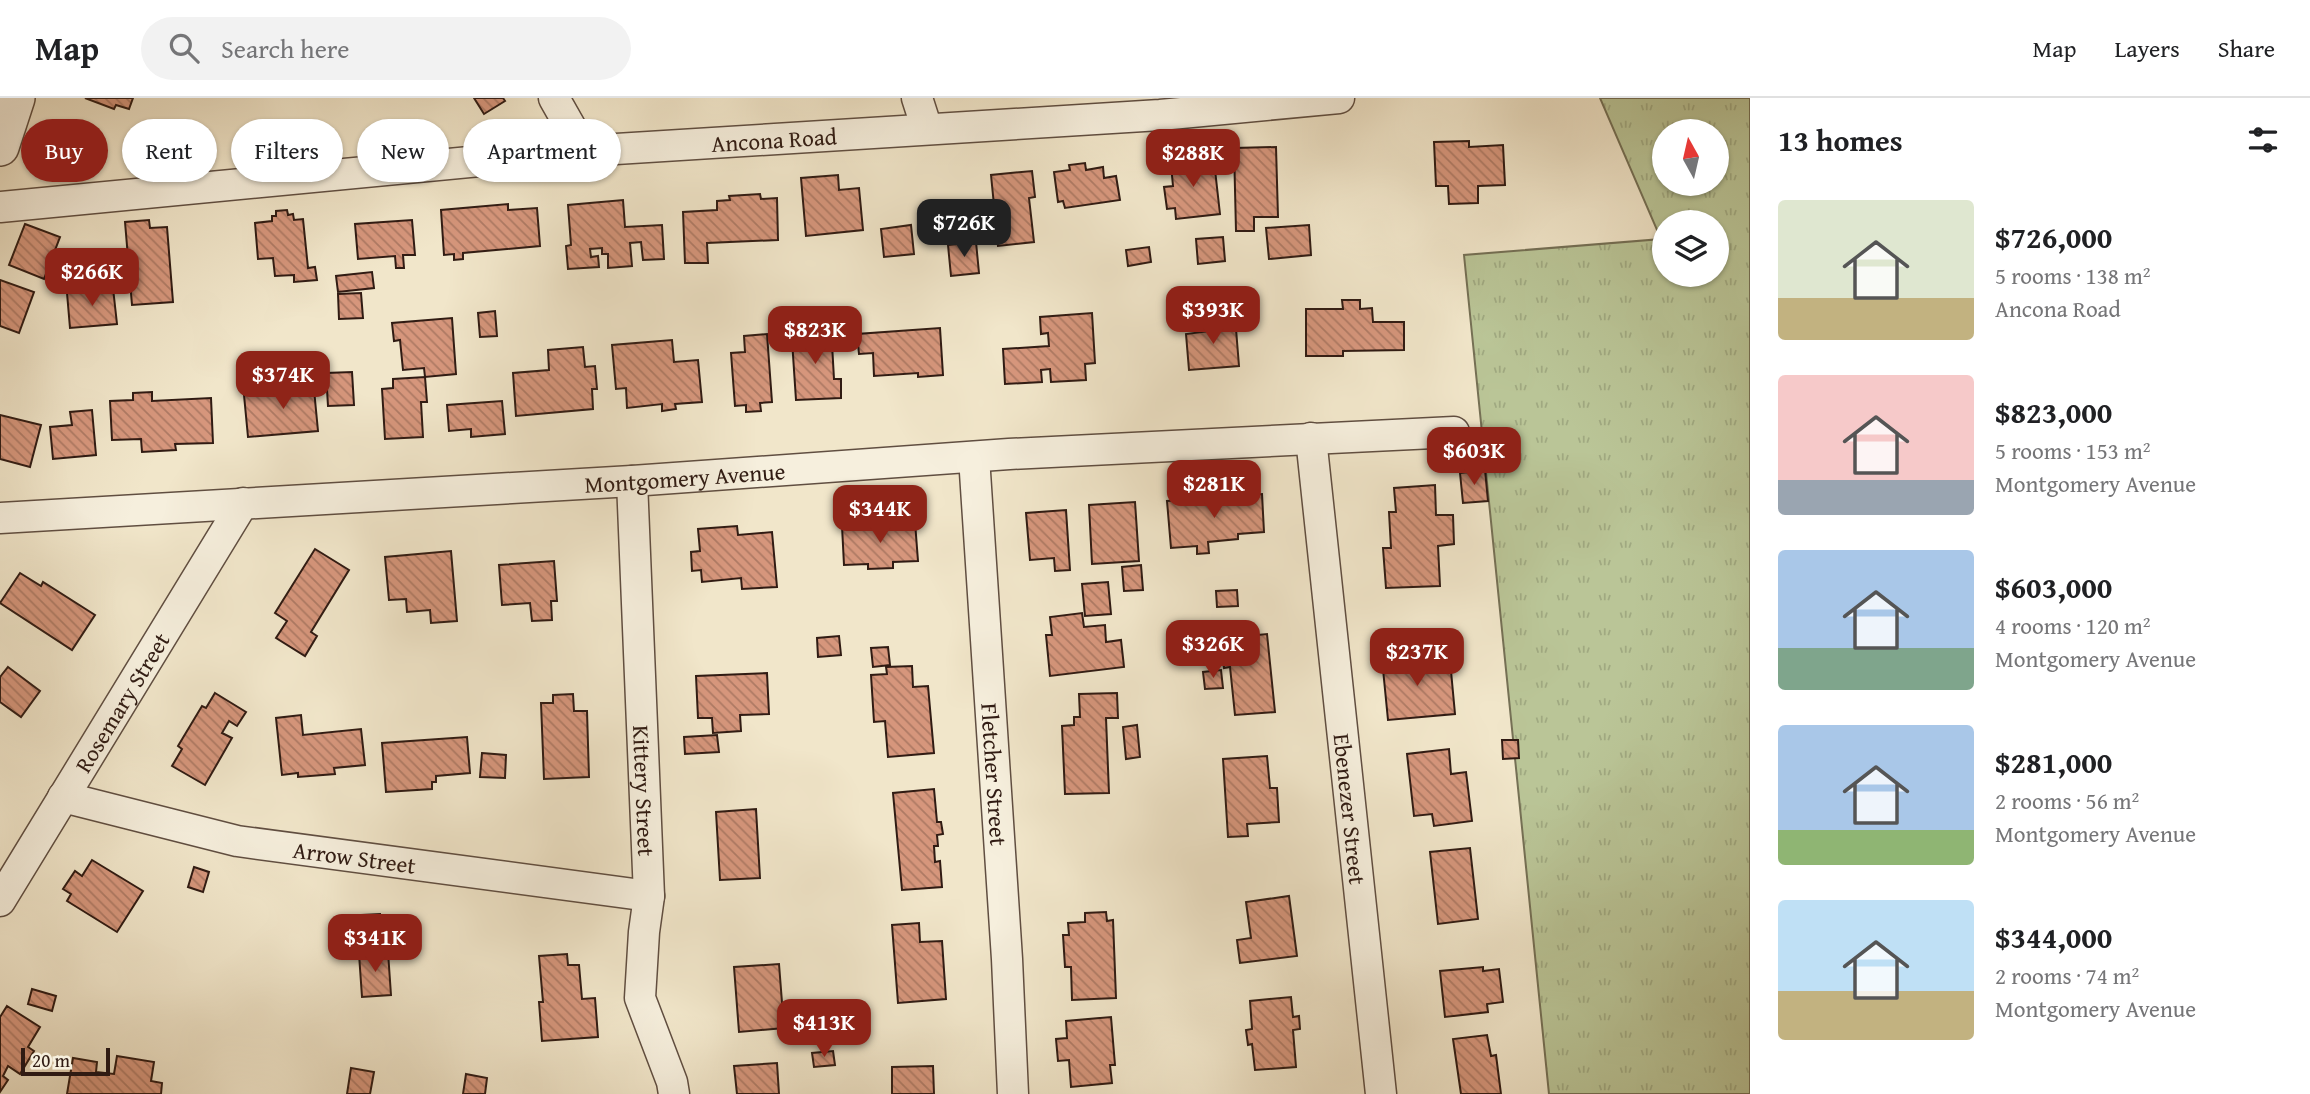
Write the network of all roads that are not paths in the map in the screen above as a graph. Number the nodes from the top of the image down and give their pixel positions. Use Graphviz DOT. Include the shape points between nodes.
graph roads {
  1 [pos="16,98"];
  2 [pos="554,98"];
  3 [pos="917,98"];
  4 [pos="1339,98"];
  5 [pos="1299,100"];
  6 [pos="566,119"];
  7 [pos="927,129"];
  8 [pos="0,147"];
  9 [pos="621,149"];
  10 [pos="463,163"];
  11 [pos="0,207"];
  12 [pos="1454,432"];
  13 [pos="1311,438"];
  14 [pos="974,457"];
  15 [pos="632,481"];
  16 [pos="243,503"];
  17 [pos="0,518"];
  18 [pos="64,797"];
  19 [pos="649,896"];
  20 [pos="0,901"];
  21 [pos="674,1094"];
  22 [pos="1013,1094"];
  23 [pos="1381,1094"];
  1 -- 8 [label="street"];
  2 -- 6 [label="street"];
  3 -- 7 [label="street"];
  4 -- 5 [label="street, Ancona Road"];
  5 -- 7 [label="street, Ancona Road" via="1160,115"];
  7 -- 9 [label="street, Ancona Road"];
  10 -- 11 [label="street, Ancona Road"];
  12 -- 13 [label="street, Montgomery Avenue"];
  13 -- 14 [label="street, Montgomery Avenue"];
  13 -- 23 [label="street, Ebenezer Street"];
  14 -- 15 [label="street, Montgomery Avenue"];
  14 -- 22 [label="street, Fletcher Street"];
  15 -- 16 [label="street, Montgomery Avenue"];
  15 -- 19 [label="street, Kittery Street"];
  16 -- 17 [label="street, Montgomery Avenue"];
  16 -- 18 [label="street, Rosemary Street"];
  18 -- 19 [label="street, Arrow Street" via="237,841"];
  18 -- 20 [label="street, Rosemary Street"];
  19 -- 21 [label="street, Kittery Street" via="640,998"];
}
